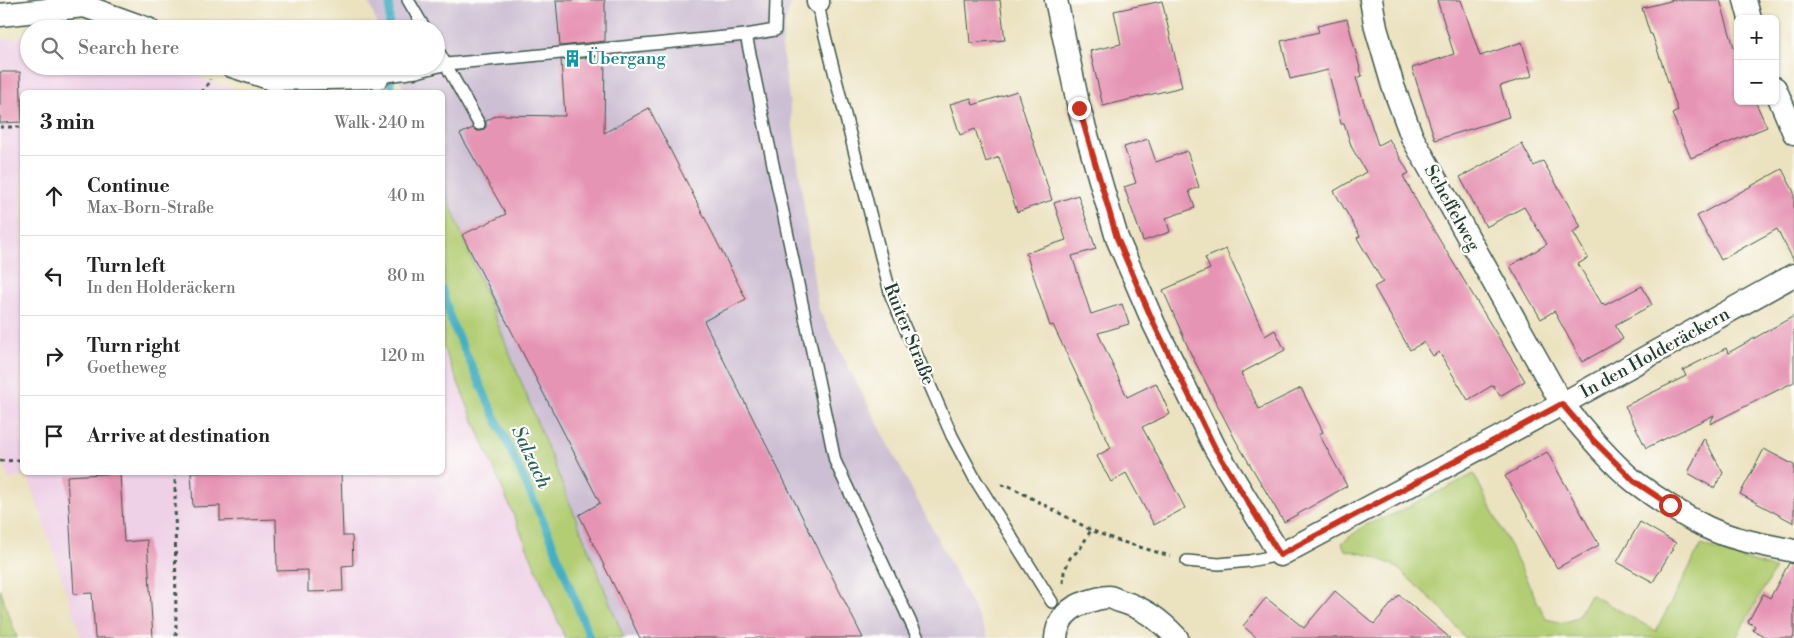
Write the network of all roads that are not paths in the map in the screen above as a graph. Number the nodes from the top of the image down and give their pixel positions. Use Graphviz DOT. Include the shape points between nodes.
graph roads {
  1 [pos="408,0"];
  2 [pos="776,0"];
  3 [pos="1056,0"];
  4 [pos="1371,0"];
  5 [pos="1745,0"];
  6 [pos="818,1"];
  7 [pos="91,3"];
  8 [pos="0,15"];
  9 [pos="1749,15"];
  10 [pos="128,20"];
  11 [pos="420,20"];
  12 [pos="746,35"];
  13 [pos="445,61"];
  14 [pos="447,64"];
  15 [pos="250,75"];
  16 [pos="394,75"];
  17 [pos="378,77"];
  18 [pos="271,86"];
  19 [pos="1779,97"];
  20 [pos="479,124"];
  21 [pos="1794,133"];
  22 [pos="1794,276"];
  23 [pos="1562,404"];
  24 [pos="1794,551"];
  25 [pos="1280,555"];
  26 [pos="1187,561"];
  27 [pos="1058,609"];
  28 [pos="918,638"];
  29 [pos="1056,638"];
  30 [pos="1177,638"];
  1 -- 11 [label="lane"];
  2 -- 12 [label="lane" via="775,30"];
  3 -- 25 [label="street" via="1079,108 1117,238 1154,324 1215,448"];
  4 -- 23 [label="street, Scheffelweg" via="1393,86 1412,137"];
  5 -- 9 [label="street"];
  6 -- 27 [label="lane, Ruiter Straße" via="891,296 952,436"];
  7 -- 8 [label="street"];
  7 -- 10 [label="street"];
  12 -- 14 [label="lane"];
  12 -- 28 [label="lane" via="835,461"];
  13 -- 14 [label="lane"];
  14 -- 20 [label="lane"];
  15 -- 18 [label="street"];
  16 -- 17 [label="lane"];
  17 -- 18 [label="street"];
  19 -- 21 [label="street"];
  22 -- 23 [label="street, In den Holderäckern"];
  23 -- 24 [label="street, Scheffelweg" via="1634,481 1670,505 1707,527 1747,541"];
  23 -- 25 [label="street, In den Holderäckern"];
  25 -- 26 [label="lane, In den Holderäckern" via="1220,564"];
  27 -- 29 [label="street"];
  27 -- 30 [label="street" via="1108,597 1147,612"];
}
